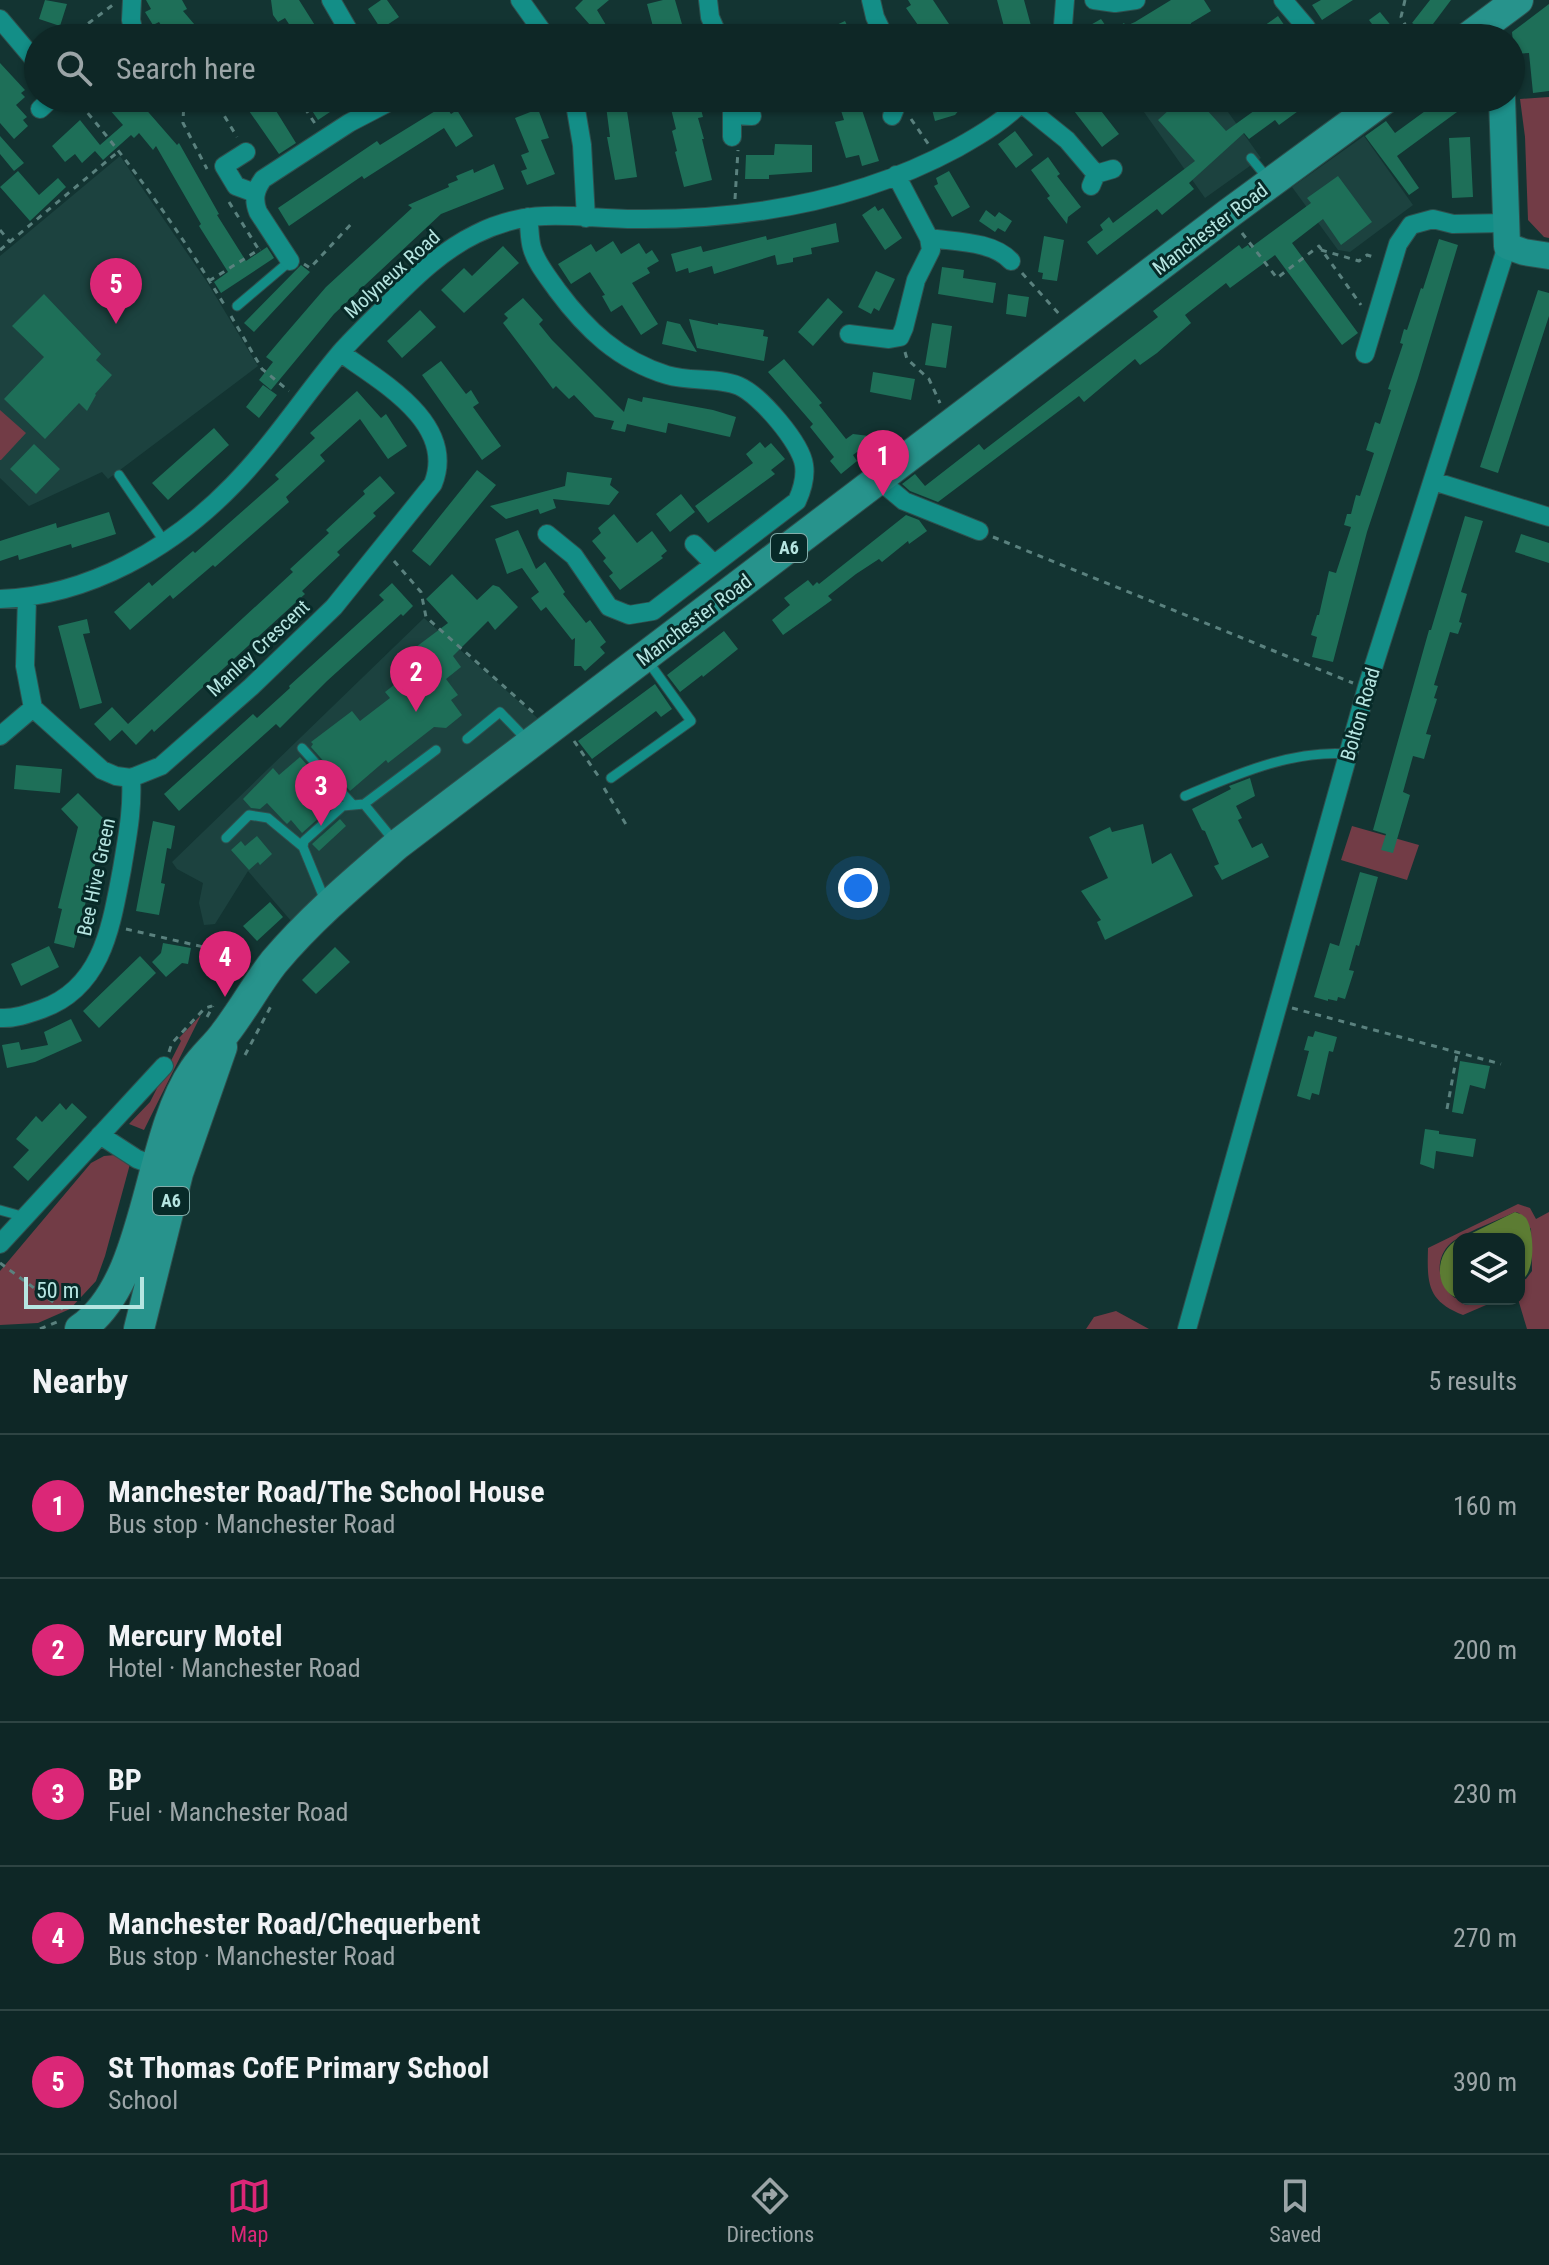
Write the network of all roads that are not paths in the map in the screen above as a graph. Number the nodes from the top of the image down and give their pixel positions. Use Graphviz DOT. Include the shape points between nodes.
graph roads {
  1 [pos="132,0"];
  2 [pos="331,0"];
  3 [pos="520,0"];
  4 [pos="708,0"];
  5 [pos="871,0"];
  6 [pos="1065,0"];
  7 [pos="1094,0"];
  8 [pos="1136,0"];
  9 [pos="1518,0"];
  10 [pos="1289,2"];
  11 [pos="0,19"];
  12 [pos="132,24"];
  13 [pos="345,24"];
  14 [pos="537,24"];
  15 [pos="713,24"];
  16 [pos="878,24"];
  17 [pos="1063,24"];
  18 [pos="1304,24"];
  19 [pos="1483,24"];
  20 [pos="24,47"];
  21 [pos="371,112"];
  22 [pos="576,112"];
  23 [pos="732,112"];
  24 [pos="744,112"];
  25 [pos="1009,112"];
  26 [pos="1035,112"];
  27 [pos="1367,112"];
  28 [pos="1503,112"];
  29 [pos="752,116"];
  30 [pos="732,137"];
  31 [pos="246,152"];
  32 [pos="1251,158"];
  33 [pos="896,175"];
  34 [pos="1100,176"];
  35 [pos="1271,183"];
  36 [pos="255,193"];
  37 [pos="528,217"];
  38 [pos="586,218"];
  39 [pos="1506,234"];
  40 [pos="929,238"];
  41 [pos="1549,256"];
  42 [pos="290,261"];
  43 [pos="1011,261"];
  44 [pos="237,306"];
  45 [pos="849,334"];
  46 [pos="341,353"];
  47 [pos="1365,354"];
  48 [pos="119,475"];
  49 [pos="879,480"];
  50 [pos="1433,481"];
  51 [pos="1549,517"];
  52 [pos="979,531"];
  53 [pos="547,534"];
  54 [pos="164,541"];
  55 [pos="694,544"];
  56 [pos="714,564"];
  57 [pos="27,598"];
  58 [pos="0,599"];
  59 [pos="645,657"];
  60 [pos="33,708"];
  61 [pos="547,731"];
  62 [pos="0,736"];
  63 [pos="467,739"];
  64 [pos="302,748"];
  65 [pos="436,750"];
  66 [pos="1349,754"];
  67 [pos="131,778"];
  68 [pos="611,778"];
  69 [pos="1185,796"];
  70 [pos="364,804"];
  71 [pos="353,805"];
  72 [pos="226,838"];
  73 [pos="398,844"];
  74 [pos="303,847"];
  75 [pos="326,905"];
  76 [pos="0,1018"];
  77 [pos="164,1066"];
  78 [pos="100,1135"];
  79 [pos="167,1170"];
  80 [pos="0,1210"];
  81 [pos="25,1217"];
  82 [pos="0,1244"];
  83 [pos="75,1322"];
  84 [pos="139,1329"];
  85 [pos="1187,1329"];
  1 -- 12 [label="street"];
  2 -- 13 [label="street"];
  3 -- 14 [label="street"];
  4 -- 15 [label="street"];
  5 -- 16 [label="street"];
  6 -- 17 [label="street"];
  7 -- 8 [label="street"];
  9 -- 19 [label="main road"];
  10 -- 18 [label="street"];
  11 -- 20 [label="street"];
  21 -- 36 [label="street" via="263,179"];
  22 -- 38 [label="street"];
  23 -- 30 [label="street"];
  24 -- 29 [label="street"];
  25 -- 33 [label="street, Molyneux Road" via="977,137"];
  26 -- 34 [label="street"];
  27 -- 35 [label="main road, Manchester Road / A6"];
  28 -- 39 [label="street, Bolton Road"];
  31 -- 36 [label="street" via="224,166 236,186"];
  32 -- 35 [label="lane"];
  33 -- 38 [label="street, Molyneux Road" via="833,197 734,215"];
  33 -- 40 [label="street"];
  35 -- 49 [label="main road, Manchester Road / A6"];
  36 -- 42 [label="street" via="258,212"];
  37 -- 38 [label="street, Molyneux Road"];
  37 -- 46 [label="street, Molyneux Road" via="478,233 433,261"];
  37 -- 56 [label="street" via="541,266 594,335 626,358 662,373 747,390 802,455 804,480 797,501"];
  39 -- 41 [label="street" via="1524,252"];
  39 -- 47 [label="street" via="1433,219 1411,225 1385,271"];
  39 -- 50 [label="street, Bolton Road"];
  40 -- 43 [label="street" via="991,248"];
  40 -- 45 [label="street" via="931,250 916,280 900,337"];
  42 -- 44 [label="lane"];
  46 -- 54 [label="street, Molyneux Road" via="232,487"];
  46 -- 67 [label="street, Manley Crescent" via="419,415 438,450 433,484 334,607 161,766"];
  48 -- 54 [label="lane"];
  49 -- 52 [label="street" via="904,501"];
  49 -- 59 [label="main road, Manchester Road / A6"];
  50 -- 51 [label="street"];
  50 -- 66 [label="street, Bolton Road"];
  53 -- 56 [label="street" via="571,541 609,607 629,615 653,611"];
  54 -- 57 [label="street, Molyneux Road" via="107,575"];
  55 -- 56 [label="street"];
  57 -- 58 [label="street, Molyneux Road"];
  57 -- 60 [label="street" via="25,666"];
  59 -- 61 [label="main road, Manchester Road / A6"];
  59 -- 68 [label="lane" via="691,721"];
  60 -- 62 [label="street"];
  60 -- 67 [label="street" via="102,770"];
  61 -- 63 [label="lane" via="500,712"];
  61 -- 73 [label="main road, Manchester Road / A6"];
  64 -- 71 [label="lane"];
  65 -- 70 [label="lane"];
  66 -- 69 [label="lane" via="1294,758"];
  66 -- 85 [label="street, Bolton Road"];
  67 -- 76 [label="street, Bee Hive Green" via="132,811 111,926 99,959 63,1000"];
  70 -- 71 [label="lane"];
  70 -- 73 [label="lane"];
  71 -- 74 [label="lane" via="343,806"];
  72 -- 74 [label="lane" via="249,815 268,818"];
  73 -- 75 [label="main road, Manchester Road / A6"];
  74 -- 75 [label="lane"];
  75 -- 79 [label="main road, Manchester Road / A6" via="273,963 232,1022 213,1077"];
  77 -- 78 [label="street"];
  78 -- 79 [label="street"];
  78 -- 81 [label="street"];
  79 -- 83 [label="main road, Manchester Road / A6" via="117,1287 104,1308"];
  79 -- 84 [label="main road, Manchester Road / A6"];
  80 -- 81 [label="lane"];
  81 -- 82 [label="street"];
}
